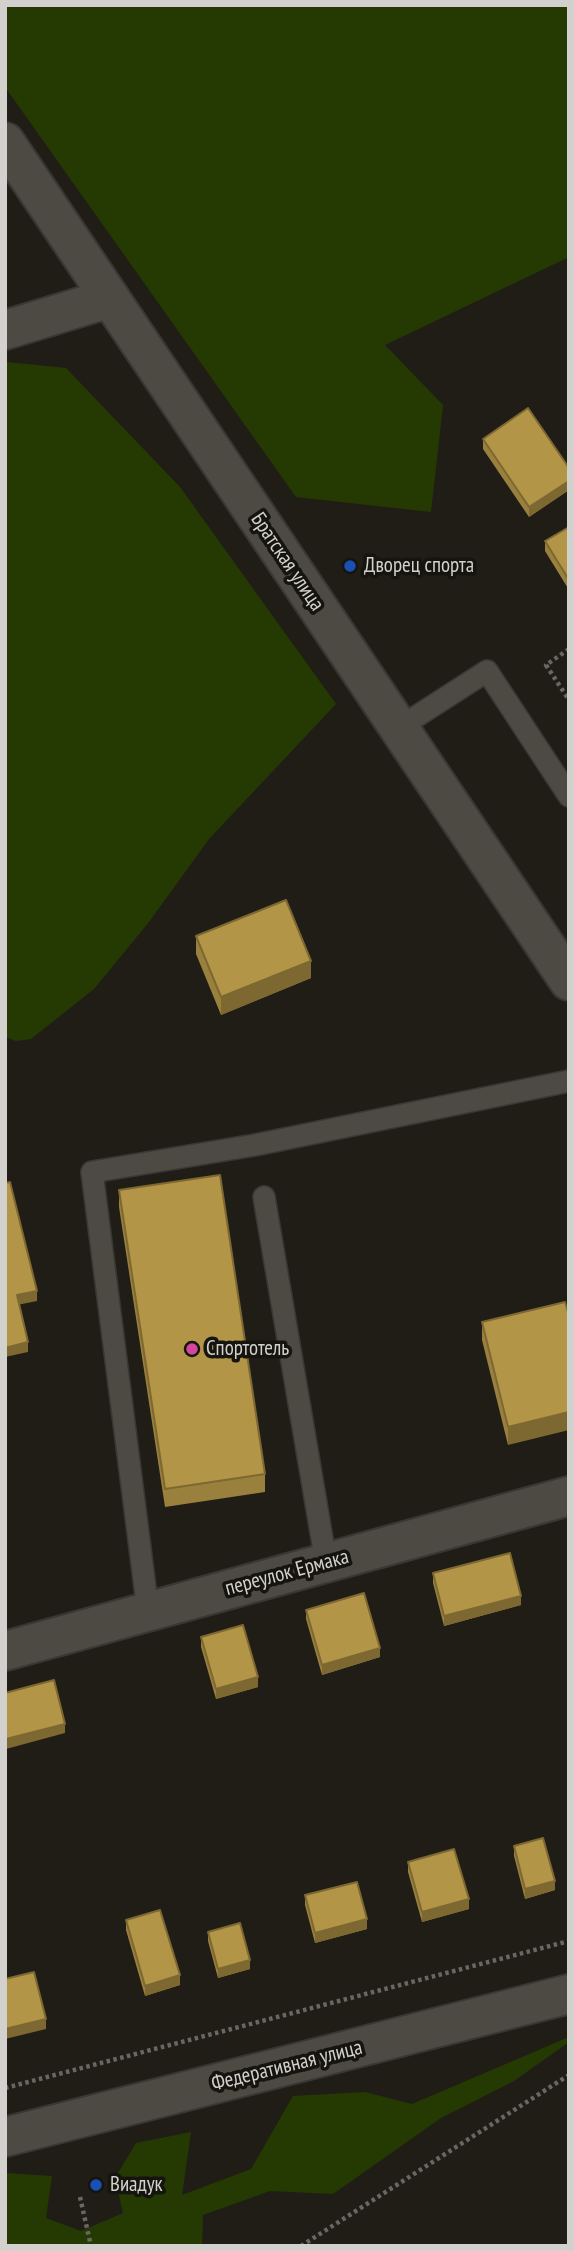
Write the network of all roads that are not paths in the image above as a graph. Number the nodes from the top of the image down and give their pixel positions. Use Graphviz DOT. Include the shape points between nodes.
graph roads {
  1 [pos="5,142"];
  2 [pos="110,298"];
  3 [pos="5,330"];
  4 [pos="400,727"];
  5 [pos="569,796"];
  6 [pos="569,981"];
  7 [pos="569,1081"];
  8 [pos="264,1197"];
  9 [pos="569,1496"];
  10 [pos="326,1562"];
  11 [pos="148,1611"];
  12 [pos="5,1651"];
  13 [pos="569,1994"];
  14 [pos="5,2137"];
  1 -- 2 [label="street, Братская улица"];
  2 -- 3 [label="street"];
  2 -- 4 [label="street, Братская улица"];
  4 -- 5 [label="lane" via="487,671"];
  4 -- 6 [label="street, Братская улица"];
  7 -- 11 [label="lane" via="255,1145 92,1172"];
  8 -- 10 [label="lane"];
  9 -- 10 [label="street, переулок Ермака"];
  10 -- 11 [label="street, переулок Ермака"];
  11 -- 12 [label="street, переулок Ермака"];
  13 -- 14 [label="street, Федеративная улица"];
}
